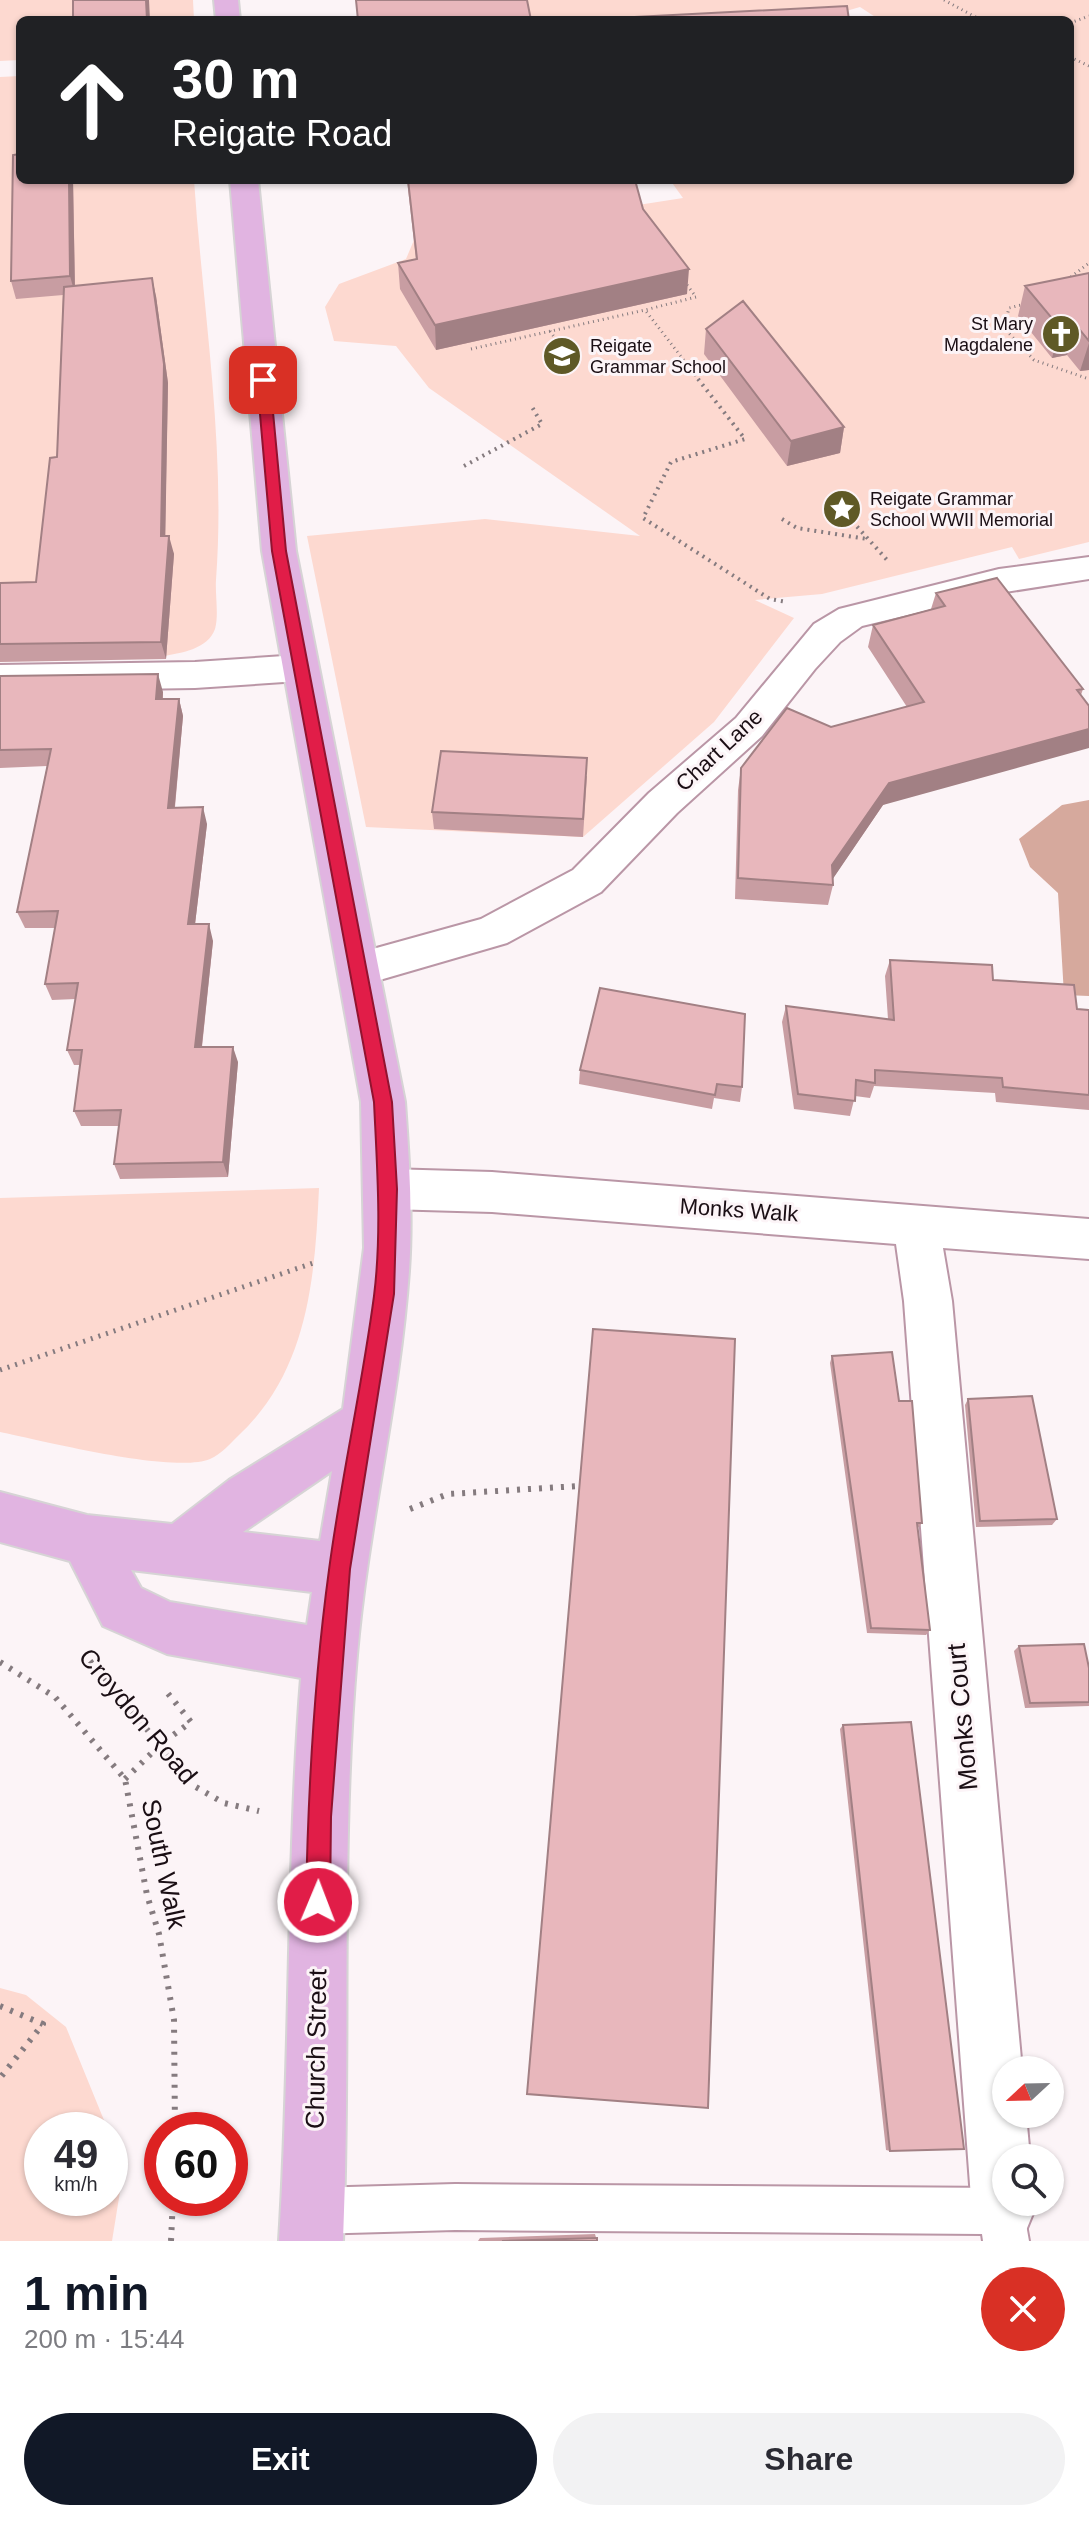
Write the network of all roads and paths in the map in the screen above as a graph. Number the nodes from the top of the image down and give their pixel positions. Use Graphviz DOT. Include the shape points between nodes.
graph roads {
  1 [pos="944,0"];
  2 [pos="955,0"];
  3 [pos="957,8"];
  4 [pos="973,16"];
  5 [pos="244,184"];
  6 [pos="1089,263"];
  7 [pos="679,273"];
  8 [pos="1065,282"];
  9 [pos="1030,303"];
  10 [pos="645,310"];
  11 [pos="550,331"];
  12 [pos="471,349"];
  13 [pos="574,366"];
  14 [pos="1089,379"];
  15 [pos="532,407"];
  16 [pos="464,466"];
  17 [pos="843,511"];
  18 [pos="782,519"];
  19 [pos="868,539"];
  20 [pos="893,566"];
  21 [pos="1089,568"];
  22 [pos="851,617"];
  23 [pos="299,668"];
  24 [pos="0,678"];
  25 [pos="359,969"];
  26 [pos="388,1189"];
  27 [pos="916,1224"];
  28 [pos="1089,1239"];
  29 [pos="316,1262"];
  30 [pos="0,1370"];
  31 [pos="364,1423"];
  32 [pos="579,1486"];
  33 [pos="396,1515"];
  34 [pos="0,1517"];
  35 [pos="87,1540"];
  36 [pos="180,1550"];
  37 [pos="340,1569"];
  38 [pos="82,1650"];
  39 [pos="330,1656"];
  40 [pos="0,1662"];
  41 [pos="319,1817"];
  42 [pos="0,2006"];
  43 [pos="0,2078"];
  44 [pos="175,2112"];
  45 [pos="172,2216"];
  46 [pos="312,2226"];
  47 [pos="1005,2226"];
  48 [pos="171,2241"];
  1 -- 3 [label="path"];
  2 -- 3 [label="path"];
  3 -- 4 [label="path"];
  5 -- 23 [label="main road, Church Street" via="279,551"];
  6 -- 8 [label="path"];
  7 -- 10 [label="path" via="696,297"];
  9 -- 14 [label="path" via="1009,308 1004,328 1034,360"];
  10 -- 11 [label="path"];
  10 -- 22 [label="path" via="745,439 671,462 643,518 770,599"];
  11 -- 12 [label="path"];
  11 -- 13 [label="path"];
  15 -- 16 [label="path" via="542,424"];
  17 -- 19 [label="path"];
  18 -- 19 [label="path" via="797,528"];
  19 -- 20 [label="path"];
  21 -- 22 [label="street, Chart Lane" via="999,581"];
  22 -- 25 [label="street, Chart Lane" via="818,642 749,727 663,803 587,881 493,932"];
  23 -- 24 [label="street"];
  23 -- 25 [label="main road, Church Street"];
  25 -- 26 [label="main road, Church Street" via="383,1102"];
  26 -- 27 [label="street, Monks Walk"];
  26 -- 31 [label="main road, Church Street" via="384,1294"];
  27 -- 28 [label="street, Monks Walk"];
  27 -- 47 [label="street, Monks Court" via="928,1301"];
  29 -- 30 [label="path"];
  31 -- 36 [label="main road" via="247,1497"];
  31 -- 37 [label="main road, Church Street"];
  32 -- 33 [label="path" via="448,1494"];
  34 -- 35 [label="main road"];
  35 -- 36 [label="main road"];
  35 -- 39 [label="main road" via="122,1607 167,1628"];
  36 -- 37 [label="main road"];
  37 -- 39 [label="main road, Church Street"];
  38 -- 41 [label="path, Croydon Road" via="194,1786 213,1800 239,1809"];
  39 -- 41 [label="main road, Church Street"];
  40 -- 44 [label="path, South Walk" via="55,1697 125,1779 174,2020"];
  41 -- 46 [label="main road, Church Street"];
  42 -- 43 [label="path" via="43,2024"];
  45 -- 48 [label="path"];
  46 -- 47 [label="lane" via="471,2207"];
}
